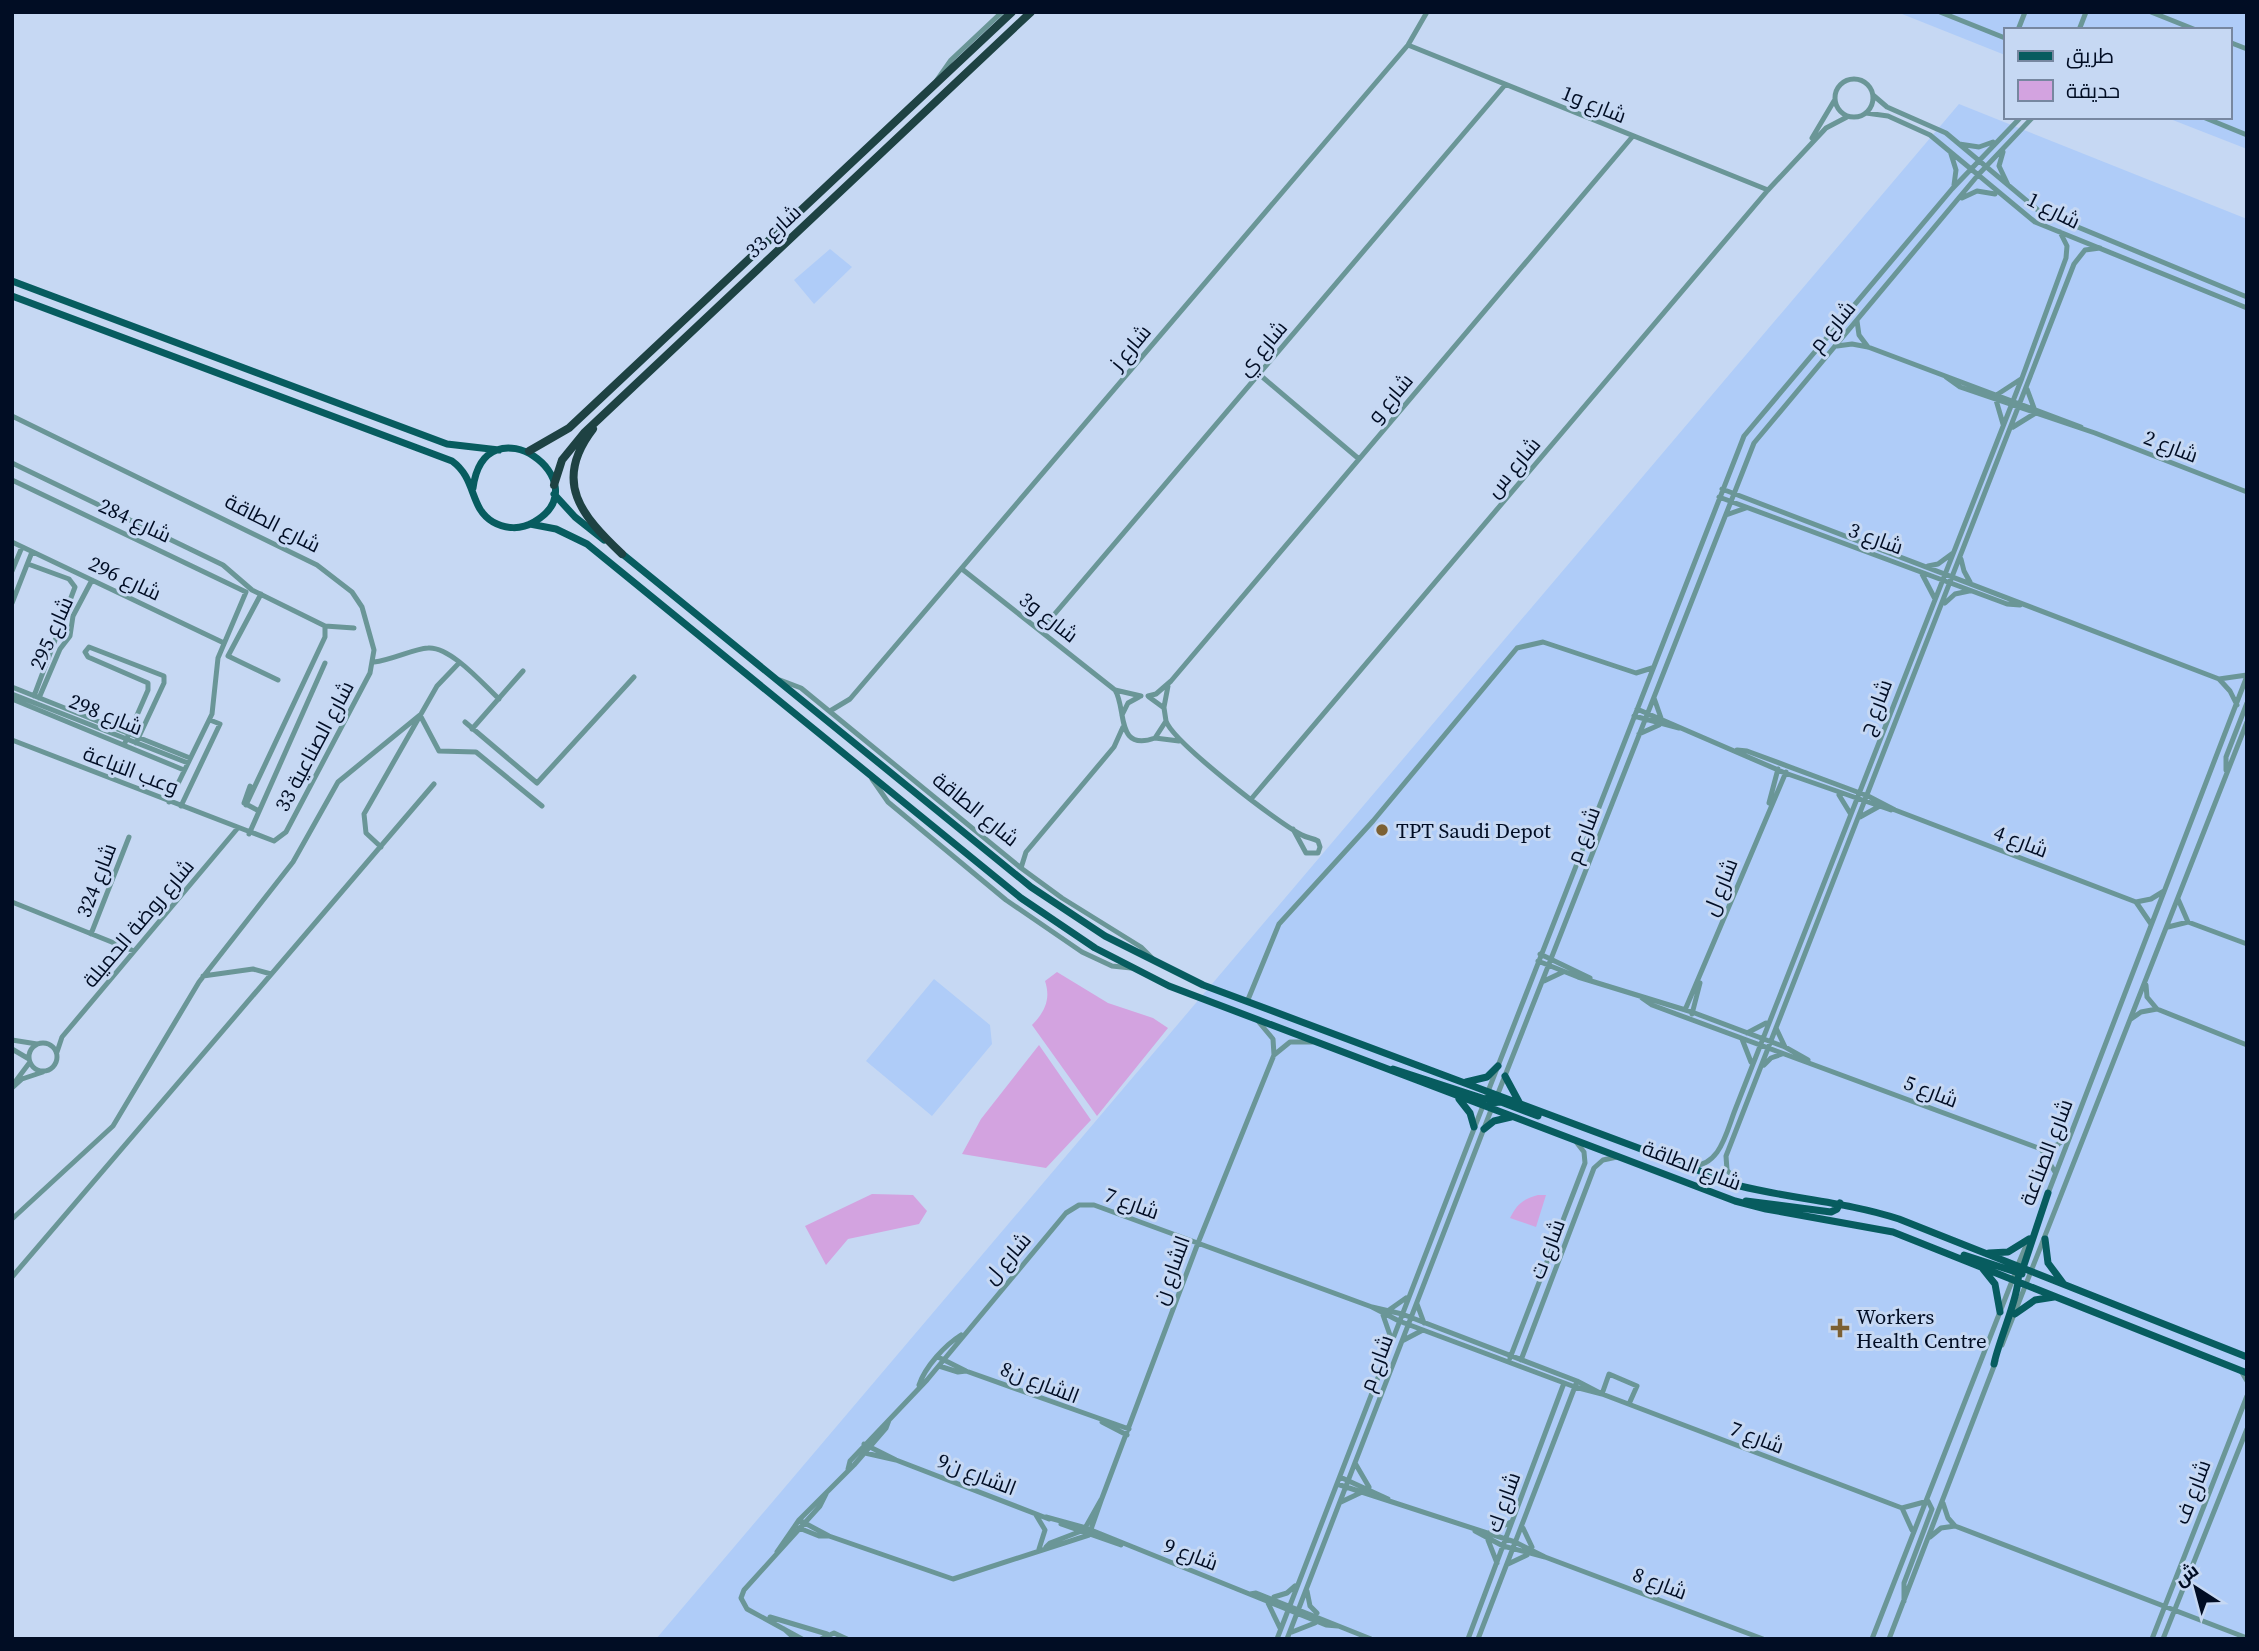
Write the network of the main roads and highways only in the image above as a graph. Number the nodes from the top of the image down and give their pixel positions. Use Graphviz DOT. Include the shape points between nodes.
graph roads {
  1 [pos="1012,12"];
  2 [pos="1031,12"];
  3 [pos="12,281"];
  4 [pos="12,296"];
  5 [pos="610,409"];
  6 [pos="499,450"];
  7 [pos="529,450"];
  8 [pos="473,488"];
  9 [pos="554,489"];
  10 [pos="530,524"];
  11 [pos="622,554"];
  12 [pos="1375,1065"];
  13 [pos="1498,1066"];
  14 [pos="1505,1076"];
  15 [pos="1457,1081"];
  16 [pos="1456,1096"];
  17 [pos="1485,1099"];
  18 [pos="1494,1102"];
  19 [pos="1522,1104"];
  20 [pos="1513,1117"];
  21 [pos="1576,1126"];
  22 [pos="1474,1127"];
  23 [pos="1484,1129"];
  24 [pos="2048,1193"];
  25 [pos="1735,1201"];
  26 [pos="1840,1203"];
  27 [pos="2029,1239"];
  28 [pos="2045,1239"];
  29 [pos="1942,1251"];
  30 [pos="1983,1253"];
  31 [pos="1976,1265"];
  32 [pos="2022,1276"];
  33 [pos="2067,1285"];
  34 [pos="2094,1296"];
  35 [pos="2058,1297"];
  36 [pos="2000,1312"];
  37 [pos="2015,1314"];
  38 [pos="2245,1355"];
  39 [pos="1994,1364"];
  40 [pos="2244,1372"];
  1 -- 7 [label="highway, شارع 33" via="569,428"];
  2 -- 5 [label="highway, شارع 33"];
  3 -- 6 [label="main road" via="447,444"];
  4 -- 8 [label="main road" via="443,457 459,467"];
  5 -- 9 [label="highway, شارع 33" via="572,446"];
  5 -- 11 [label="highway" via="579,451 574,486 585,516"];
  6 -- 7 [label="main road"];
  6 -- 8 [label="main road" via="484,461"];
  7 -- 9 [label="main road" via="549,468"];
  8 -- 10 [label="main road" via="478,507 492,521 510,528"];
  9 -- 10 [label="main road" via="543,515"];
  9 -- 11 [label="main road, شارع الطاقة" via="575,517"];
  10 -- 12 [label="main road, شارع الطاقة" via="556,529 587,544 1057,925 1132,968"];
  11 -- 15 [label="main road, شارع الطاقة" via="1031,887 1105,936 1247,1002"];
  12 -- 16 [label="main road, شارع الطاقة"];
  12 -- 17 [label="main road"];
  13 -- 15 [label="main road" via="1480,1080"];
  14 -- 19 [label="main road"];
  15 -- 17 [label="main road, شارع الطاقة"];
  16 -- 17 [label="main road, شارع الطاقة"];
  16 -- 22 [label="main road" via="1470,1113"];
  17 -- 18 [label="main road, شارع الطاقة"];
  17 -- 18 [label="main road"];
  18 -- 19 [label="main road, شارع الطاقة"];
  18 -- 20 [label="main road, شارع الطاقة"];
  18 -- 21 [label="main road"];
  19 -- 21 [label="main road, شارع الطاقة"];
  20 -- 23 [label="main road"];
  20 -- 25 [label="main road, شارع الطاقة"];
  21 -- 26 [label="main road, شارع الطاقة" via="1740,1185"];
  24 -- 32 [label="main road"];
  25 -- 26 [label="main road" via="1831,1212"];
  25 -- 29 [label="main road, شارع الطاقة" via="1878,1228"];
  26 -- 30 [label="main road, شارع الطاقة" via="1899,1219"];
  27 -- 30 [label="main road" via="2008,1252"];
  28 -- 33 [label="main road" via="2048,1263"];
  29 -- 31 [label="main road, شارع الطاقة"];
  29 -- 32 [label="main road"];
  30 -- 32 [label="main road, شارع الطاقة"];
  31 -- 32 [label="main road, شارع الطاقة"];
  31 -- 36 [label="main road" via="1995,1284"];
  32 -- 33 [label="main road, شارع الطاقة"];
  32 -- 34 [label="main road"];
  32 -- 35 [label="main road, شارع الطاقة"];
  32 -- 39 [label="main road"];
  33 -- 34 [label="main road, شارع الطاقة"];
  34 -- 38 [label="main road, شارع الطاقة"];
  35 -- 37 [label="main road" via="2035,1300"];
  35 -- 40 [label="main road, شارع الطاقة"];
}
